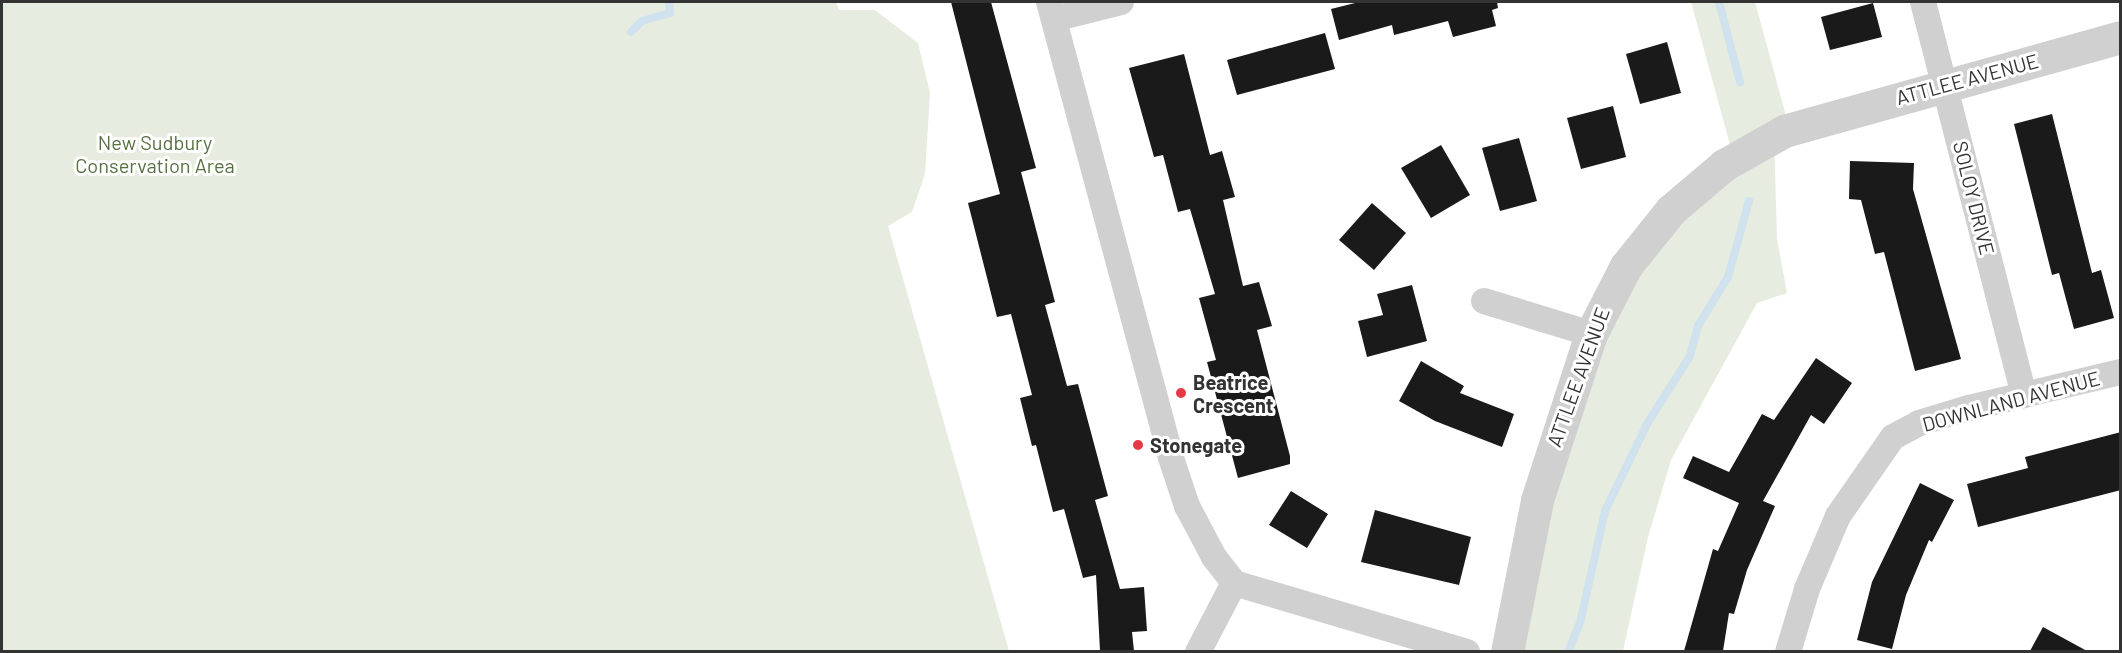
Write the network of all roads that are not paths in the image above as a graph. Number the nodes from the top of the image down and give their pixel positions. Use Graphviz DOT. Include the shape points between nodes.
graph roads {
  1 [pos="1120,2"];
  2 [pos="1923,2"];
  3 [pos="1051,10"];
  4 [pos="2121,37"];
  5 [pos="1945,85"];
  6 [pos="1484,301"];
  7 [pos="1591,334"];
  8 [pos="2121,372"];
  9 [pos="2024,395"];
  10 [pos="1234,583"];
  11 [pos="1198,651"];
  12 [pos="1467,651"];
  13 [pos="1507,651"];
  14 [pos="1788,651"];
  1 -- 3 [label="street"];
  2 -- 5 [label="street, SOLOY DRIVE"];
  3 -- 10 [label="street" via="1171,458 1199,532"];
  4 -- 5 [label="street, ATTLEE AVENUE"];
  5 -- 7 [label="street, ATTLEE AVENUE" via="1819,118 1752,146 1724,165 1646,238"];
  5 -- 9 [label="street, SOLOY DRIVE"];
  6 -- 7 [label="street"];
  7 -- 13 [label="street, ATTLEE AVENUE" via="1540,488"];
  8 -- 9 [label="street, DOWNLAND AVENUE"];
  9 -- 14 [label="street, DOWNLAND AVENUE" via="1919,423 1893,437 1838,516 1807,589"];
  10 -- 11 [label="street"];
  10 -- 12 [label="street"];
}
